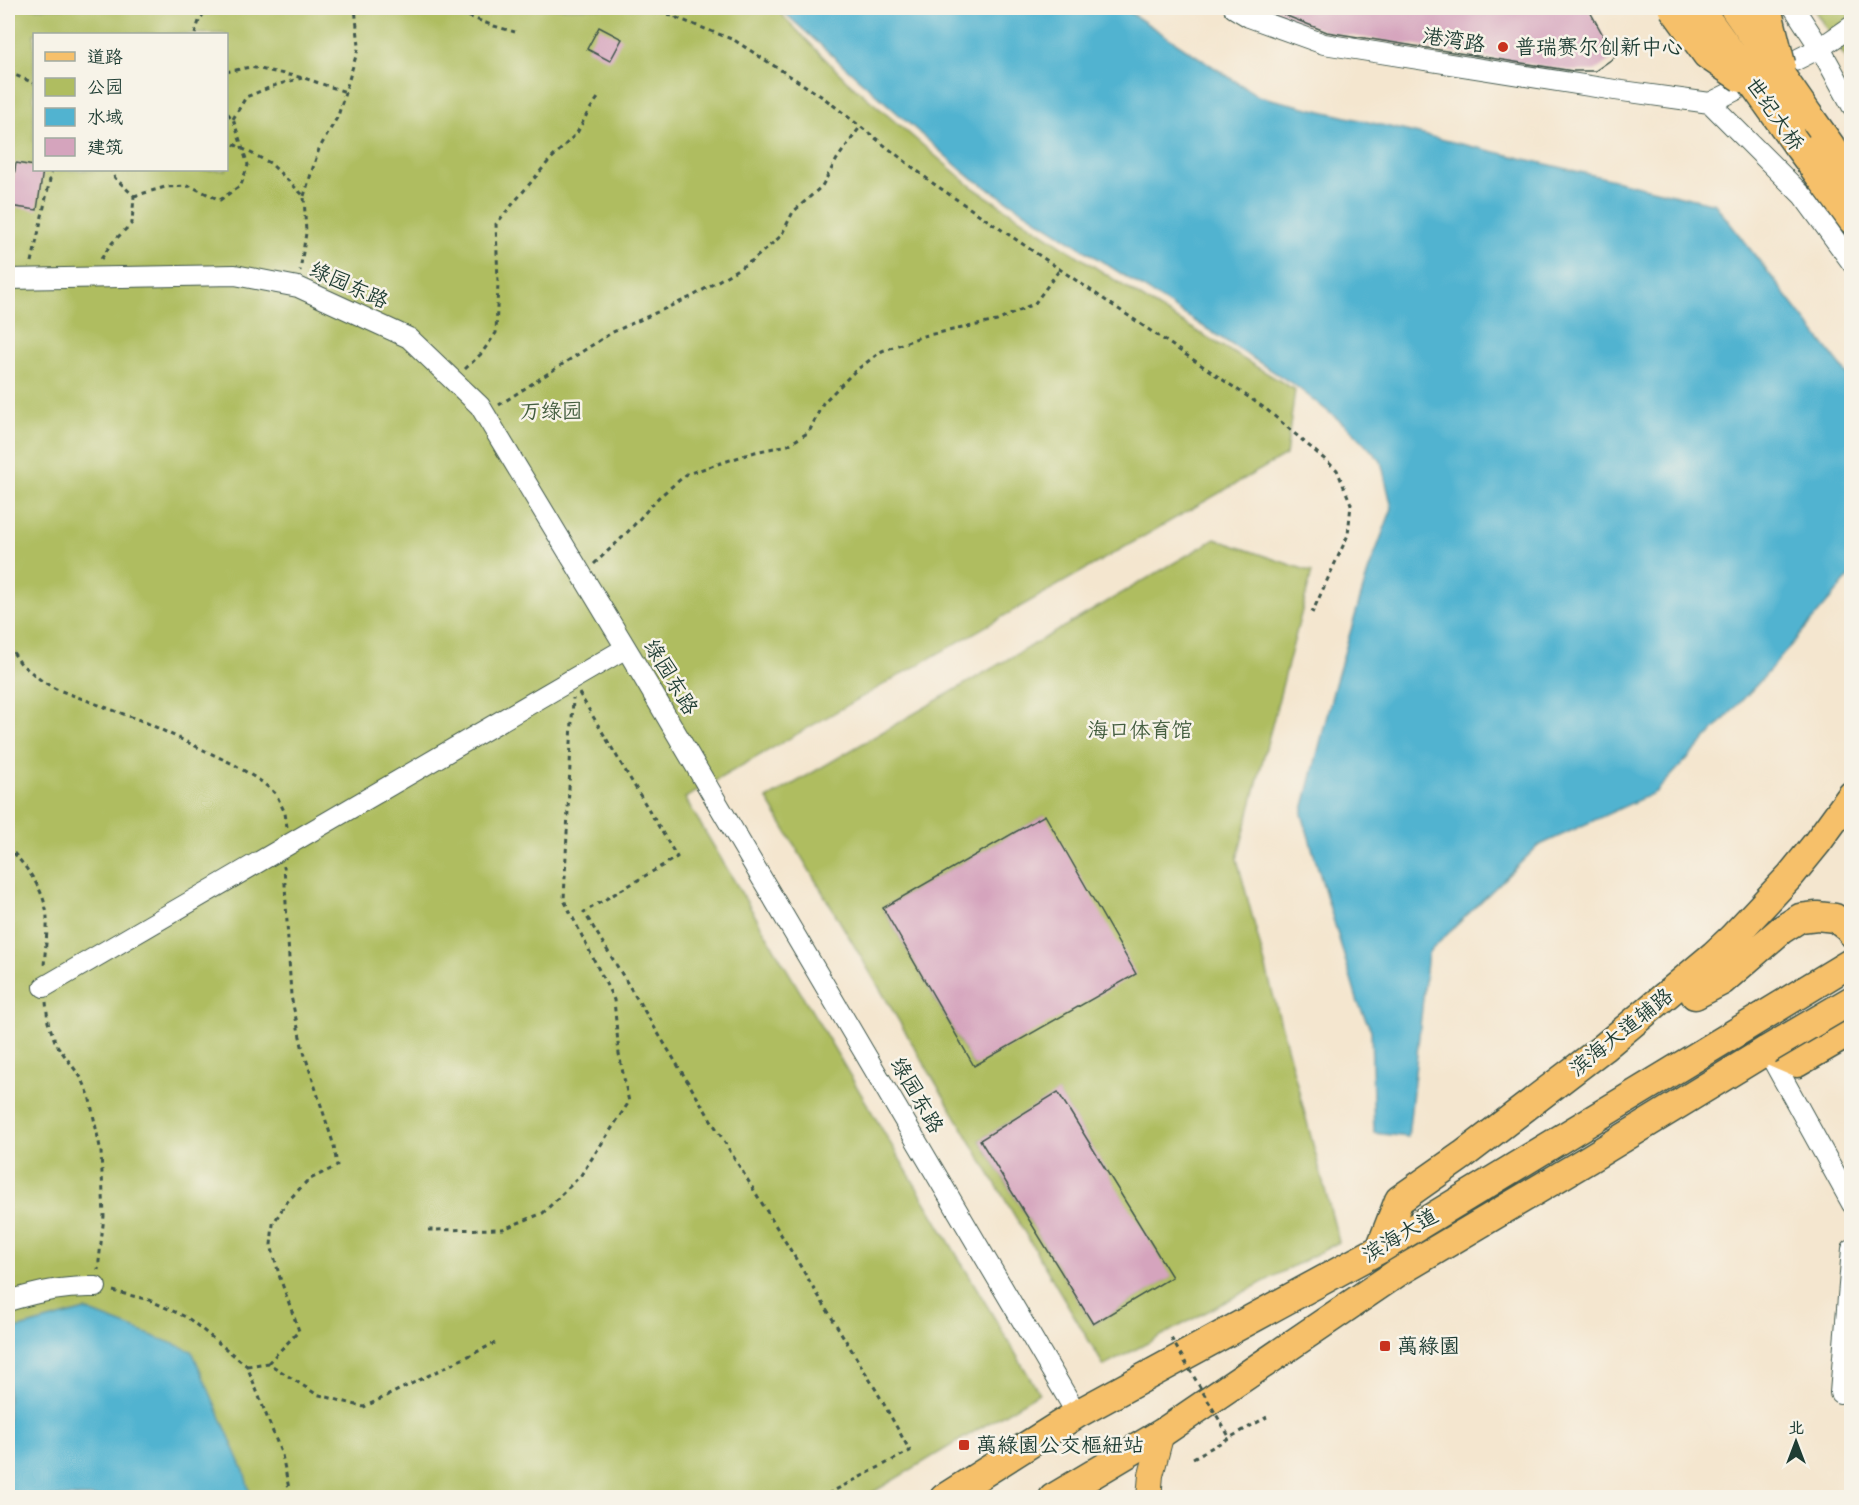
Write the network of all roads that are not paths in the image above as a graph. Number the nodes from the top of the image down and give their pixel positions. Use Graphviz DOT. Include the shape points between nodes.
graph roads {
  1 [pos="1234,8"];
  2 [pos="1673,8"];
  3 [pos="1699,8"];
  4 [pos="1734,8"];
  5 [pos="1767,8"];
  6 [pos="1794,8"];
  7 [pos="1851,26"];
  8 [pos="1820,48"];
  9 [pos="1772,85"];
  10 [pos="1710,103"];
  11 [pos="1851,106"];
  12 [pos="1851,176"];
  13 [pos="1851,220"];
  14 [pos="1851,263"];
  15 [pos="8,279"];
  16 [pos="626,648"];
  17 [pos="1851,795"];
  18 [pos="1851,820"];
  19 [pos="1851,933"];
  20 [pos="1851,963"];
  21 [pos="1851,974"];
  22 [pos="44,987"];
  23 [pos="1695,994"];
  24 [pos="1851,1000"];
  25 [pos="1845,1035"];
  26 [pos="1767,1050"];
  27 [pos="1851,1204"];
  28 [pos="1380,1249"];
  29 [pos="1851,1249"];
  30 [pos="96,1287"];
  31 [pos="8,1301"];
  32 [pos="1840,1392"];
  33 [pos="1077,1414"];
  34 [pos="1162,1433"];
  35 [pos="944,1497"];
  36 [pos="1053,1497"];
  37 [pos="1149,1497"];
  1 -- 10 [label="street, 港湾路" via="1324,44"];
  2 -- 9 [label="highway, bridge" via="1707,55"];
  3 -- 9 [label="highway, 世纪大桥, bridge"];
  4 -- 9 [label="highway, 世纪大桥, bridge"];
  5 -- 9 [label="highway, bridge"];
  6 -- 8 [label="street"];
  7 -- 8 [label="street"];
  8 -- 10 [label="street"];
  8 -- 11 [label="street"];
  9 -- 12 [label="highway, 世纪大桥, bridge"];
  9 -- 13 [label="highway, 世纪大桥, bridge"];
  10 -- 14 [label="street" via="1803,196"];
  15 -- 16 [label="street, 绿园东路" via="235,275 298,287 409,338 480,406"];
  16 -- 22 [label="street"];
  16 -- 33 [label="street, 绿园东路"];
  17 -- 28 [label="highway, 滨海大道辅路" via="1791,874 1714,955 1603,1048 1399,1200"];
  18 -- 23 [label="highway" via="1784,907"];
  19 -- 23 [label="highway" via="1835,918 1800,918 1722,981"];
  20 -- 28 [label="highway, 滨海大道"];
  21 -- 25 [label="highway"];
  23 -- 28 [label="highway" via="1514,1137 1416,1206"];
  24 -- 26 [label="highway, 滨海大道, bridge"];
  25 -- 26 [label="highway" via="1797,1063"];
  26 -- 27 [label="street"];
  26 -- 34 [label="highway, 滨海大道" via="1397,1273"];
  28 -- 33 [label="highway, 滨海大道"];
  29 -- 32 [label="street"];
  30 -- 31 [label="street" via="72,1286"];
  33 -- 35 [label="highway, 滨海大道"];
  34 -- 36 [label="highway, 滨海大道"];
  34 -- 37 [label="main road"];
}
